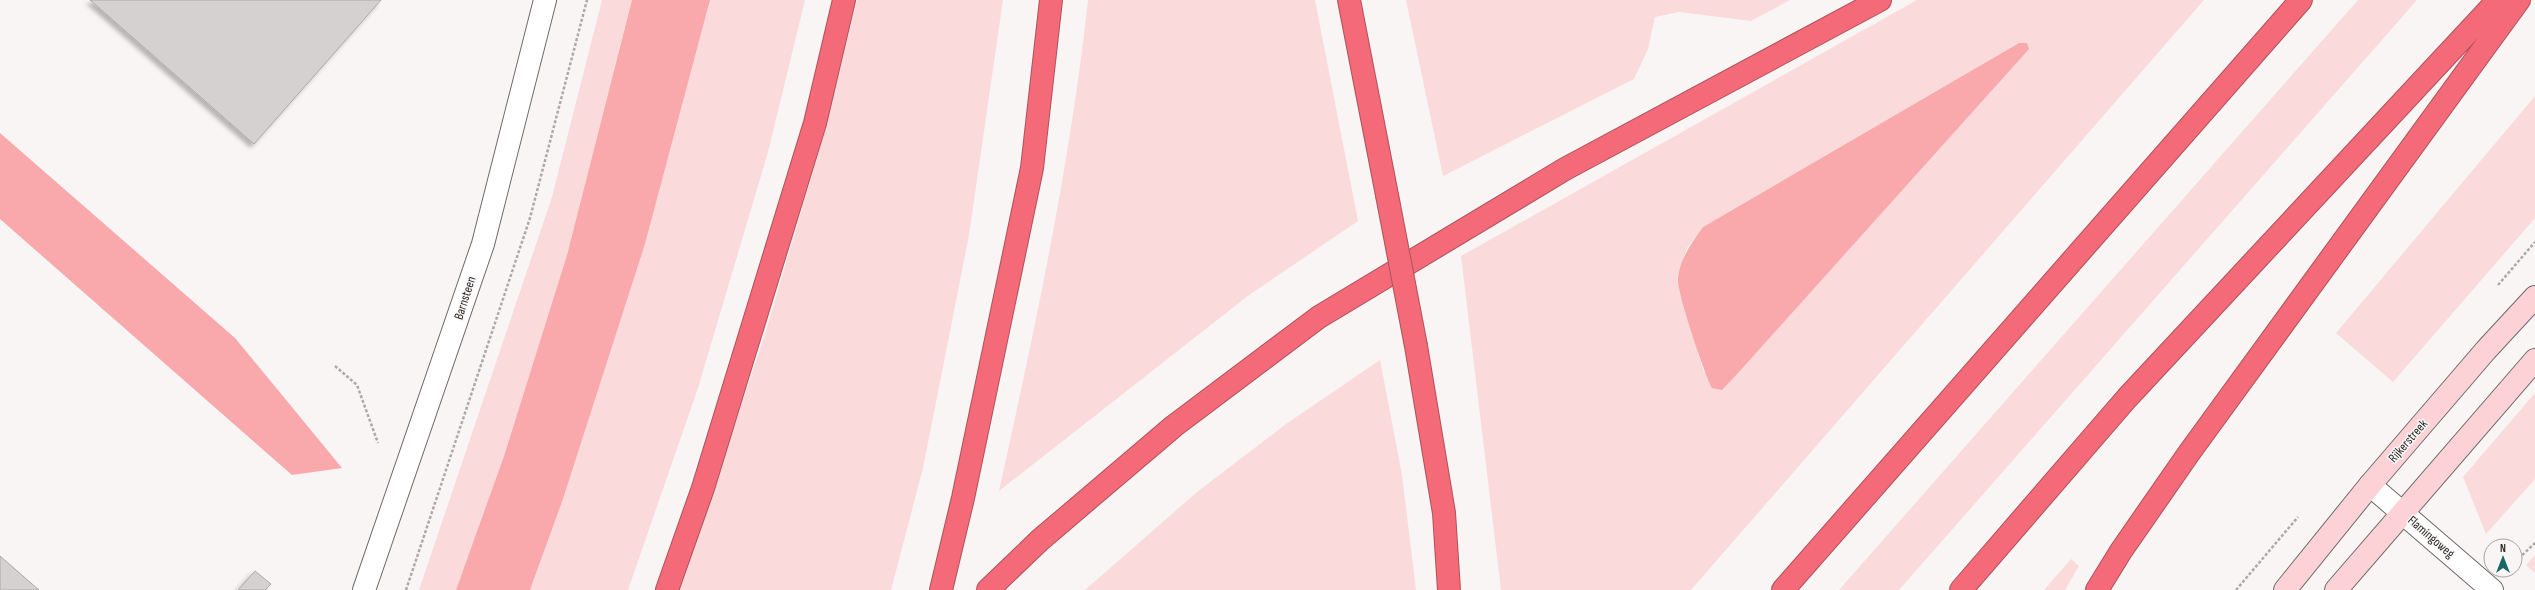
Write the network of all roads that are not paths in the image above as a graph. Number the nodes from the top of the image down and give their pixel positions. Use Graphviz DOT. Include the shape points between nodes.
graph roads {
  1 [pos="545,0"];
  2 [pos="844,0"];
  3 [pos="1051,0"];
  4 [pos="1349,0"];
  5 [pos="1880,0"];
  6 [pos="2301,0"];
  7 [pos="2498,0"];
  8 [pos="2519,0"];
  9 [pos="2535,297"];
  10 [pos="2535,360"];
  11 [pos="2370,485"];
  12 [pos="2402,512"];
  13 [pos="364,590"];
  14 [pos="667,590"];
  15 [pos="941,590"];
  16 [pos="988,590"];
  17 [pos="1449,590"];
  18 [pos="1783,590"];
  19 [pos="1961,590"];
  20 [pos="2097,590"];
  21 [pos="2285,590"];
  22 [pos="2336,590"];
  23 [pos="2492,590"];
  1 -- 13 [label="street, Barnsteen" via="483,244"];
  2 -- 14 [label="highway" via="815,123 703,488"];
  3 -- 15 [label="highway" via="1032,168 963,498"];
  4 -- 17 [label="highway, bridge" via="1416,346 1444,512"];
  5 -- 16 [label="highway" via="1566,169 1319,317 1174,426 1040,540"];
  6 -- 18 [label="highway"];
  7 -- 19 [label="highway" via="2127,398"];
  8 -- 20 [label="highway" via="2189,453 2121,550"];
  9 -- 11 [label="street, Rijkerstreek"];
  10 -- 12 [label="street"];
  11 -- 12 [label="street, Flamingoweg"];
  11 -- 21 [label="street, Rijkerstreek"];
  12 -- 22 [label="street"];
  12 -- 23 [label="street, Flamingoweg"];
}
